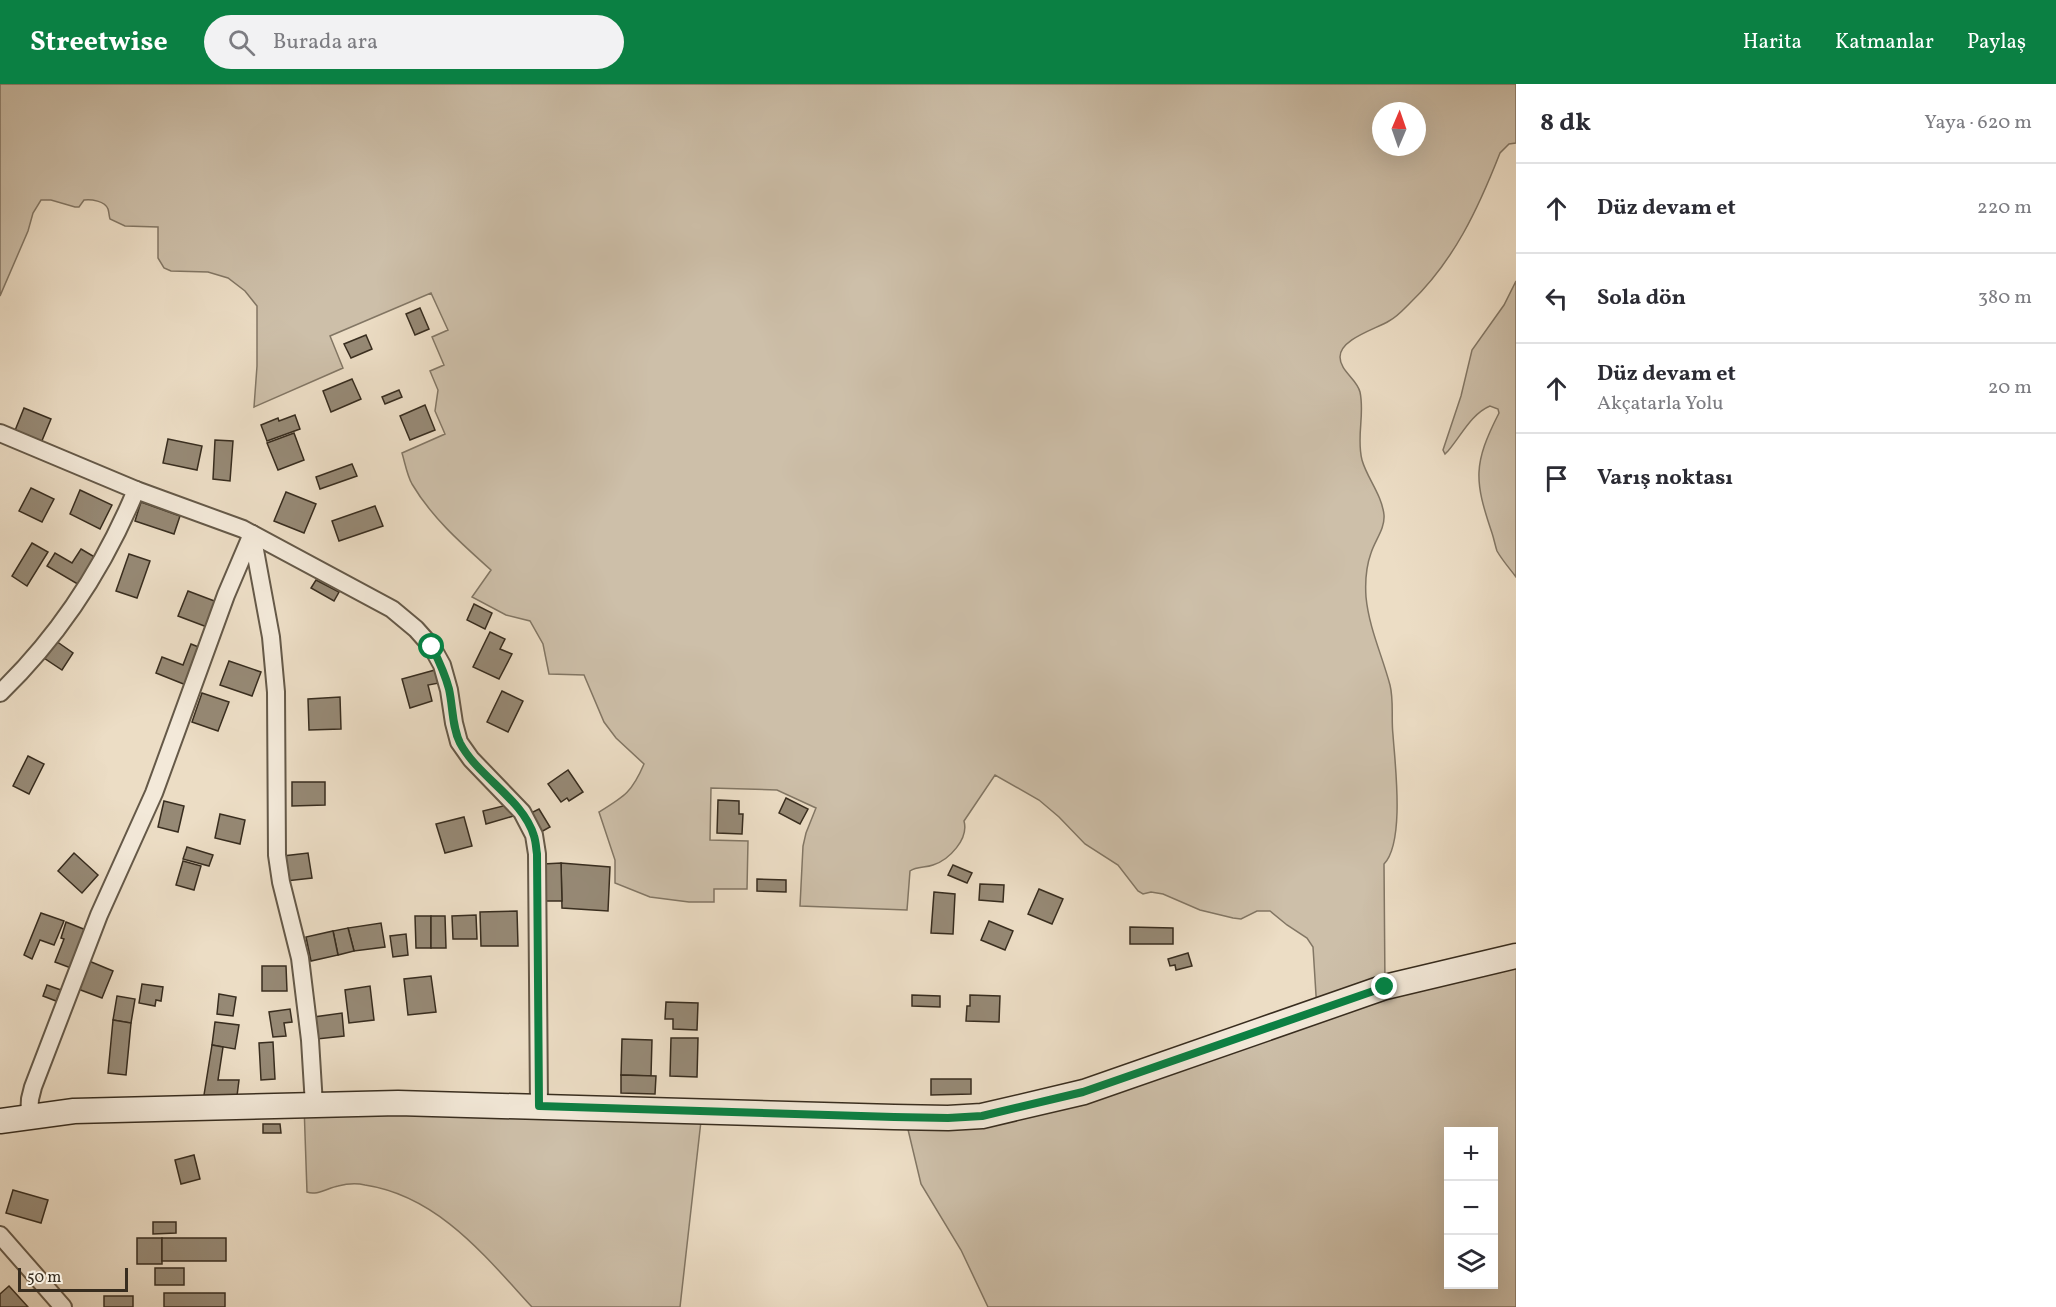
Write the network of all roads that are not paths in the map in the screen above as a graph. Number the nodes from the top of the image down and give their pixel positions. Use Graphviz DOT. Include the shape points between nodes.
graph roads {
  1 [pos="0,433"];
  2 [pos="136,490"];
  3 [pos="252,534"];
  4 [pos="0,693"];
  5 [pos="1516,956"];
  6 [pos="314,1105"];
  7 [pos="539,1106"];
  8 [pos="29,1117"];
  9 [pos="0,1121"];
  10 [pos="0,1235"];
  11 [pos="63,1307"];
  1 -- 2 [label="street"];
  2 -- 3 [label="street"];
  2 -- 4 [label="street" via="114,538 82,592 23,670"];
  3 -- 6 [label="street" via="271,637 276,692 277,855 300,958"];
  3 -- 7 [label="street" via="392,609 416,629 442,665 459,742 522,812 534,835"];
  3 -- 8 [label="street" via="154,793 99,915 37,1077"];
  5 -- 7 [label="street" via="1385,987 1083,1092 982,1116"];
  6 -- 7 [label="street"];
  6 -- 8 [label="street" via="74,1111"];
  8 -- 9 [label="street"];
  10 -- 11 [label="street"];
}
